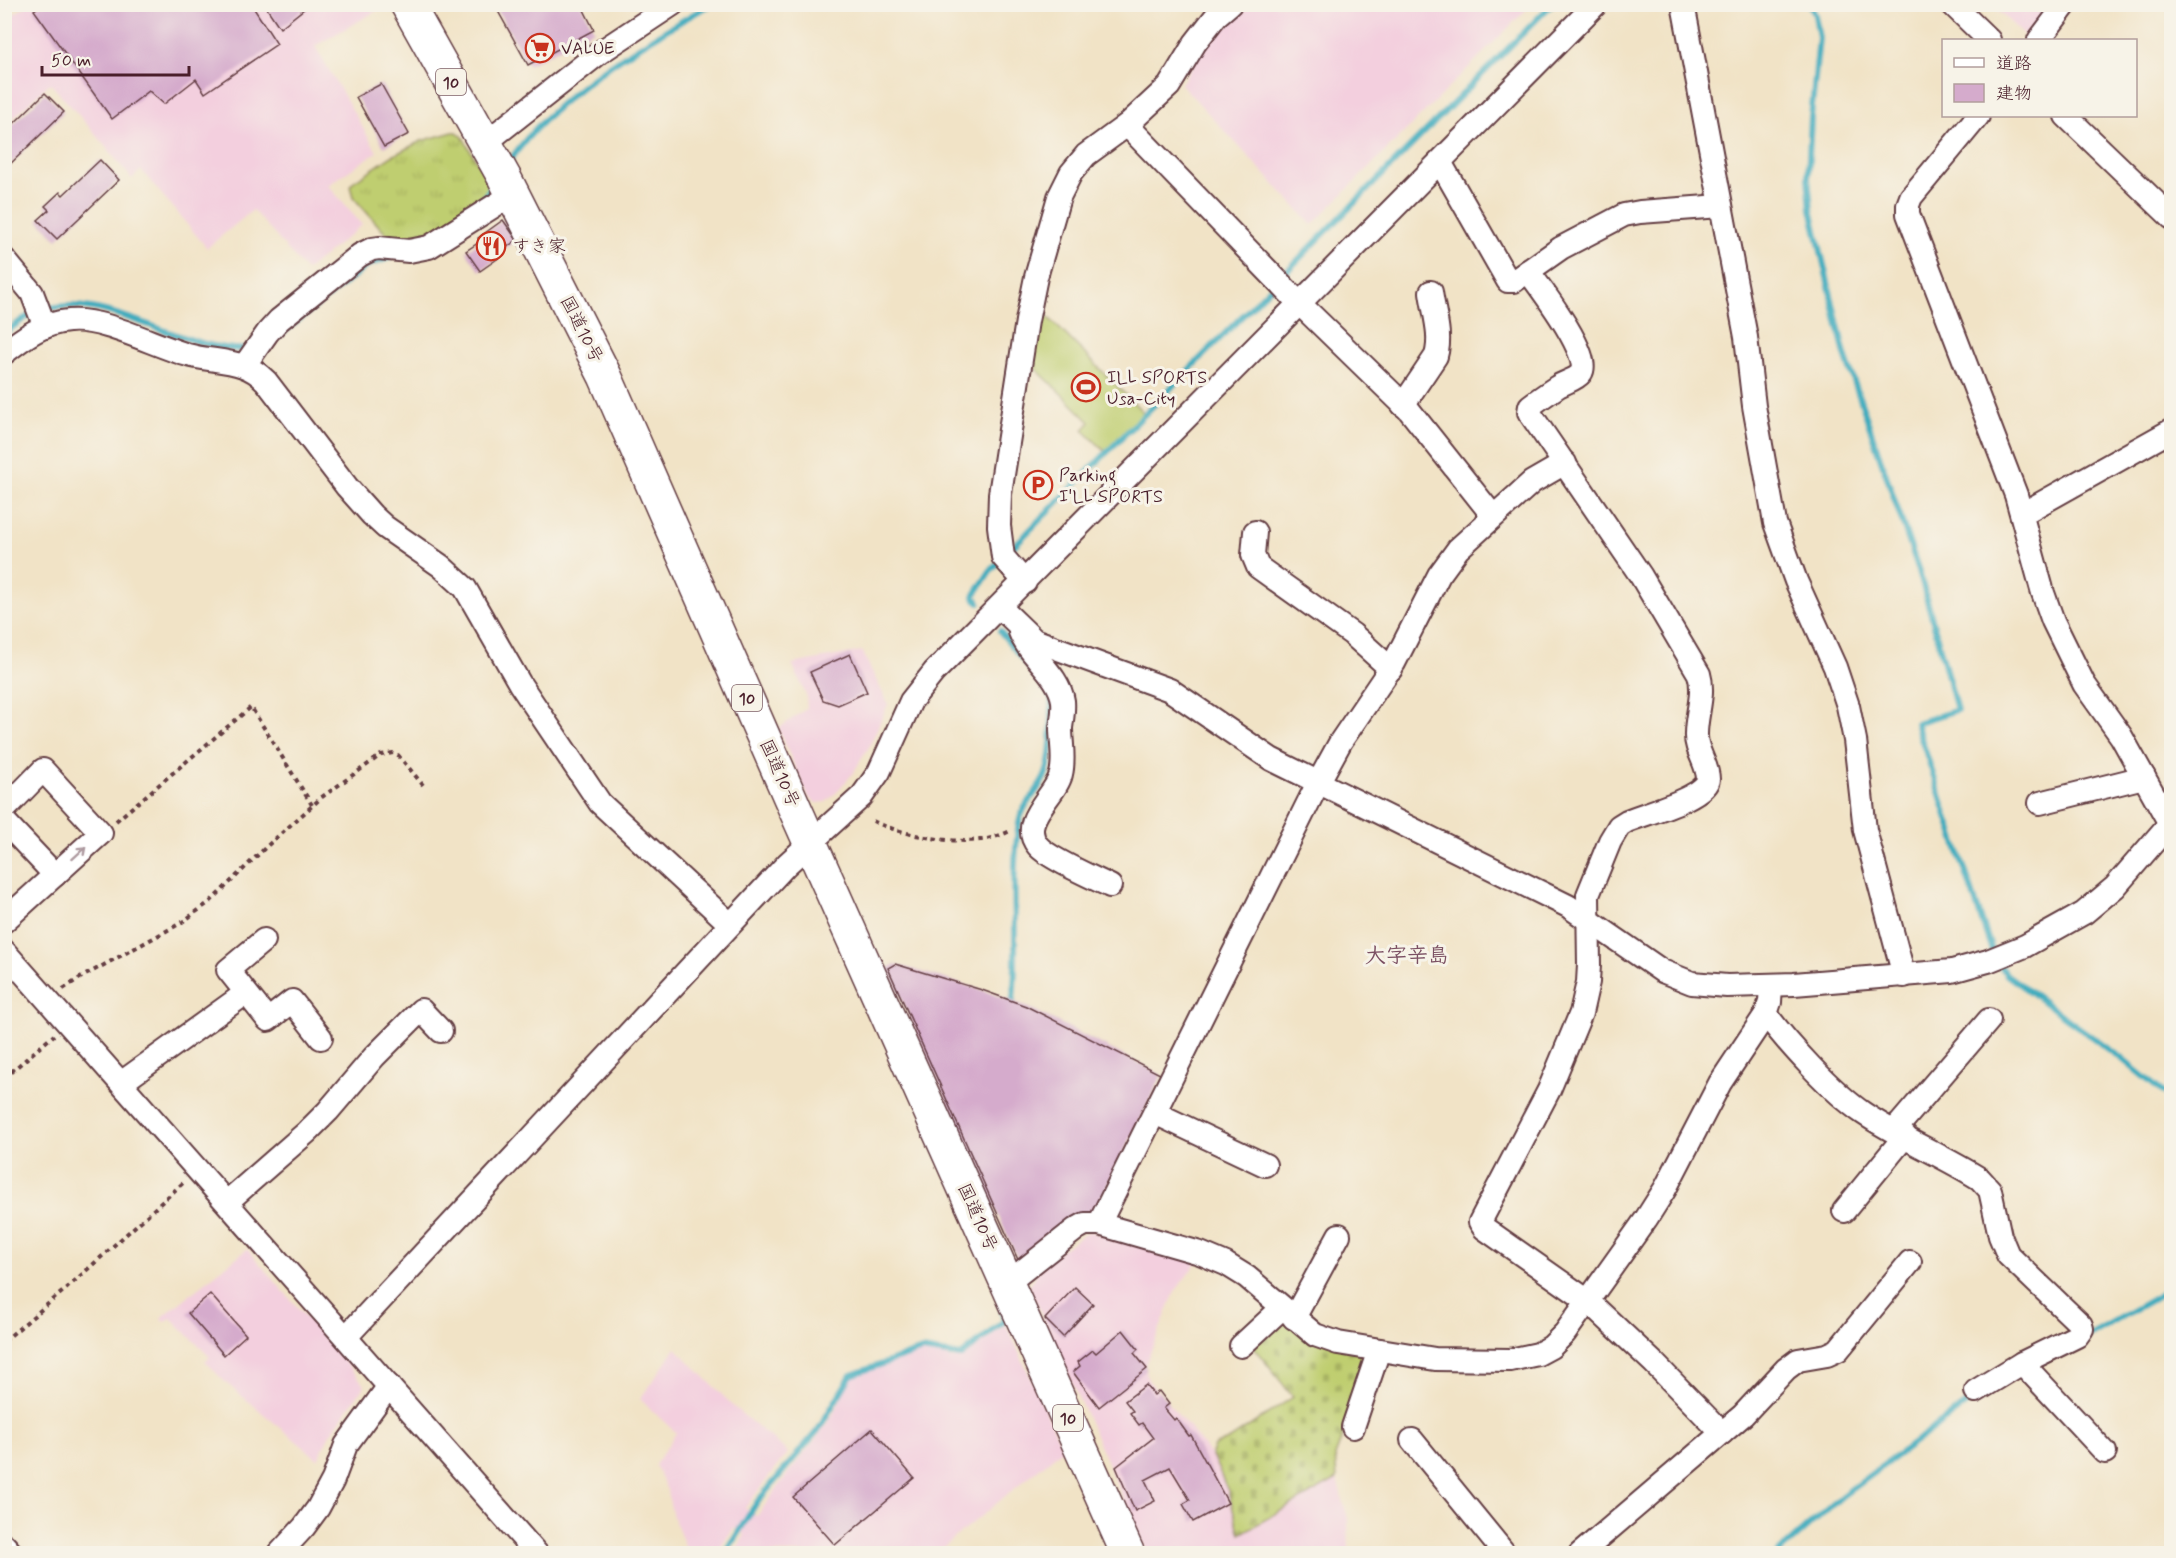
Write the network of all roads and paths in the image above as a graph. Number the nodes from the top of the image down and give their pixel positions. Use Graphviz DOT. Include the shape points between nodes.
graph roads {
  1 [pos="407,4"];
  2 [pos="673,4"];
  3 [pos="1230,4"];
  4 [pos="1596,4"];
  5 [pos="1683,4"];
  6 [pos="1952,4"];
  7 [pos="2066,4"];
  8 [pos="1988,39"];
  9 [pos="2039,39"];
  10 [pos="1977,117"];
  11 [pos="2067,117"];
  12 [pos="1126,125"];
  13 [pos="1440,162"];
  14 [pos="499,169"];
  15 [pos="1721,206"];
  16 [pos="2172,218"];
  17 [pos="4,259"];
  18 [pos="1528,271"];
  19 [pos="1431,292"];
  20 [pos="1300,304"];
  21 [pos="41,316"];
  22 [pos="4,354"];
  23 [pos="244,366"];
  24 [pos="1403,405"];
  25 [pos="2172,430"];
  26 [pos="1565,463"];
  27 [pos="2022,514"];
  28 [pos="1493,516"];
  29 [pos="1255,532"];
  30 [pos="1025,582"];
  31 [pos="1000,607"];
  32 [pos="1020,627"];
  33 [pos="1391,669"];
  34 [pos="2144,777"];
  35 [pos="1318,783"];
  36 [pos="423,785"];
  37 [pos="2040,803"];
  38 [pos="312,805"];
  39 [pos="4,810"];
  40 [pos="1035,817"];
  41 [pos="4,821"];
  42 [pos="873,821"];
  43 [pos="2170,822"];
  44 [pos="101,833"];
  45 [pos="810,842"];
  46 [pos="55,875"];
  47 [pos="1110,886"];
  48 [pos="1588,918"];
  49 [pos="4,921"];
  50 [pos="730,924"];
  51 [pos="264,940"];
  52 [pos="4,951"];
  53 [pos="1904,976"];
  54 [pos="1771,986"];
  55 [pos="246,993"];
  56 [pos="49,1001"];
  57 [pos="1766,1014"];
  58 [pos="1989,1020"];
  59 [pos="68,1022"];
  60 [pos="441,1031"];
  61 [pos="321,1038"];
  62 [pos="4,1078"];
  63 [pos="121,1083"];
  64 [pos="1155,1113"];
  65 [pos="1899,1134"];
  66 [pos="1265,1165"];
  67 [pos="198,1170"];
  68 [pos="227,1202"];
  69 [pos="1844,1211"];
  70 [pos="1099,1224"];
  71 [pos="1339,1235"];
  72 [pos="1910,1262"];
  73 [pos="1008,1284"];
  74 [pos="1588,1301"];
  75 [pos="1288,1313"];
  76 [pos="346,1337"];
  77 [pos="4,1341"];
  78 [pos="1241,1346"];
  79 [pos="1379,1350"];
  80 [pos="2022,1363"];
  81 [pos="389,1386"];
  82 [pos="1976,1391"];
  83 [pos="1353,1427"];
  84 [pos="1722,1432"];
  85 [pos="1412,1440"];
  86 [pos="2104,1452"];
  87 [pos="4,1545"];
  88 [pos="12,1554"];
  89 [pos="279,1554"];
  90 [pos="537,1554"];
  91 [pos="1128,1554"];
  92 [pos="1505,1554"];
  93 [pos="1580,1554"];
  1 -- 14 [label="highway, 国道10号 / 10"];
  2 -- 14 [label="street" via="598,53"];
  3 -- 12 [label="street" via="1195,43 1169,86"];
  4 -- 13 [label="street"];
  5 -- 15 [label="street"];
  6 -- 8 [label="street"];
  7 -- 9 [label="street"];
  10 -- 27 [label="street" via="1911,197 1908,214"];
  11 -- 16 [label="street"];
  12 -- 20 [label="street"];
  12 -- 30 [label="street" via="1071,173 1059,197 1036,277 1000,494 1003,557"];
  13 -- 18 [label="street" via="1508,281"];
  13 -- 20 [label="street"];
  14 -- 23 [label="street" via="429,247 415,251 366,251 288,311"];
  14 -- 45 [label="highway, 国道10号 / 10" via="605,376"];
  15 -- 18 [label="street" via="1624,215 1561,248"];
  15 -- 53 [label="street" via="1749,352 1754,406 1775,523 1848,706 1865,830"];
  17 -- 21 [label="street" via="28,287"];
  18 -- 26 [label="street" via="1563,321 1583,364 1578,376 1529,407"];
  19 -- 24 [label="street" via="1439,348"];
  20 -- 24 [label="street"];
  20 -- 30 [label="street"];
  21 -- 22 [label="street" via="30,333"];
  21 -- 23 [label="street" via="107,327 190,356"];
  23 -- 50 [label="street" via="266,381 372,515 465,588 520,684 600,803"];
  24 -- 28 [label="street"];
  25 -- 27 [label="street"];
  26 -- 28 [label="street" via="1532,483"];
  26 -- 48 [label="street" via="1661,608 1699,674 1696,741 1707,783 1691,796 1619,826 1588,895"];
  27 -- 34 [label="street" via="2053,621 2084,684"];
  28 -- 33 [label="street" via="1445,566"];
  29 -- 33 [label="street" via="1253,555 1258,567 1352,634"];
  30 -- 31 [label="street"];
  31 -- 32 [label="street"];
  31 -- 45 [label="street" via="934,672 911,701 879,772 862,796"];
  32 -- 35 [label="street" via="1034,639 1170,690 1255,750"];
  32 -- 40 [label="street" via="1022,637 1063,699 1061,776"];
  33 -- 35 [label="street"];
  34 -- 37 [label="street"];
  34 -- 43 [label="street"];
  35 -- 48 [label="street"];
  35 -- 64 [label="street"];
  36 -- 38 [label="path" via="398,755 388,753"];
  38 -- 44 [label="path" via="251,706"];
  38 -- 56 [label="path" via="196,912 80,978"];
  39 -- 44 [label="street" via="43,770"];
  40 -- 42 [label="path" via="1004,834 971,841 905,833"];
  40 -- 47 [label="street" via="1032,831 1039,847"];
  41 -- 46 [label="street"];
  43 -- 53 [label="street" via="2115,887 2068,923 1988,961 1952,971"];
  46 -- 44 [label="street, one-way"];
  45 -- 50 [label="street"];
  45 -- 73 [label="highway, 国道10号 / 10"];
  46 -- 49 [label="street"];
  48 -- 54 [label="street" via="1662,971 1681,980 1708,985"];
  48 -- 74 [label="street" via="1588,982 1581,1012 1549,1090 1480,1222"];
  50 -- 76 [label="street"];
  51 -- 55 [label="street" via="228,970"];
  52 -- 56 [label="street"];
  53 -- 54 [label="street"];
  54 -- 57 [label="street"];
  55 -- 61 [label="street" via="268,1020 292,1001"];
  55 -- 63 [label="street"];
  56 -- 59 [label="street"];
  57 -- 65 [label="street" via="1790,1044 1848,1101"];
  57 -- 74 [label="street" via="1720,1083 1665,1189"];
  58 -- 65 [label="street"];
  59 -- 62 [label="path"];
  59 -- 63 [label="street"];
  60 -- 68 [label="street" via="421,1010 307,1132"];
  63 -- 67 [label="street"];
  64 -- 66 [label="street"];
  64 -- 70 [label="street"];
  65 -- 69 [label="street"];
  65 -- 80 [label="street" via="1964,1168 1985,1184 2008,1255 2081,1325 2077,1336"];
  67 -- 68 [label="street"];
  67 -- 77 [label="path"];
  68 -- 76 [label="street"];
  70 -- 73 [label="street" via="1076,1228"];
  70 -- 75 [label="street" via="1226,1264"];
  71 -- 75 [label="street"];
  72 -- 84 [label="street" via="1838,1350 1793,1364"];
  73 -- 91 [label="highway, 国道10号 / 10"];
  74 -- 79 [label="street" via="1557,1342 1530,1356 1448,1360"];
  74 -- 84 [label="street"];
  75 -- 78 [label="street"];
  75 -- 79 [label="street" via="1327,1340"];
  76 -- 81 [label="street"];
  79 -- 83 [label="street"];
  80 -- 82 [label="street"];
  80 -- 86 [label="street"];
  81 -- 89 [label="street" via="346,1445 318,1508"];
  81 -- 90 [label="street"];
  84 -- 93 [label="street"];
  85 -- 92 [label="street"];
  87 -- 88 [label="street"];
}
